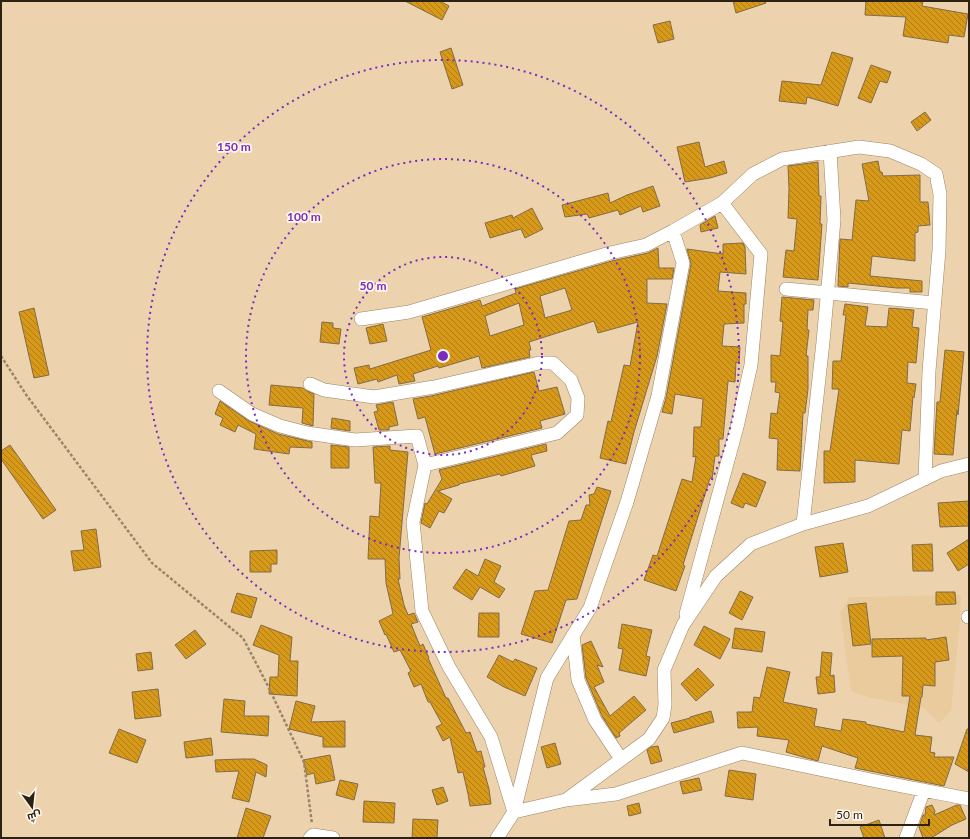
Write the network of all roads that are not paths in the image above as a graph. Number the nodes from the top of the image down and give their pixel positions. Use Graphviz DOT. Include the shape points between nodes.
graph roads {
  1 [pos="830,152"];
  2 [pos="722,203"];
  3 [pos="673,231"];
  4 [pos="786,289"];
  5 [pos="827,293"];
  6 [pos="934,303"];
  7 [pos="361,320"];
  8 [pos="310,384"];
  9 [pos="219,391"];
  10 [pos="969,464"];
  11 [pos="426,465"];
  12 [pos="925,479"];
  13 [pos="803,524"];
  14 [pos="683,625"];
  15 [pos="574,635"];
  16 [pos="622,759"];
  17 [pos="924,790"];
  18 [pos="969,799"];
  19 [pos="566,800"];
  20 [pos="514,812"];
  21 [pos="312,836"];
  22 [pos="333,838"];
  23 [pos="497,838"];
  24 [pos="906,838"];
  1 -- 2 [label="street" via="782,159 753,174"];
  1 -- 5 [label="street" via="834,220"];
  1 -- 6 [label="street" via="859,147 890,151 921,164 936,174 940,194 939,250"];
  2 -- 3 [label="street"];
  2 -- 14 [label="street" via="762,254 751,365 737,427"];
  3 -- 7 [label="street" via="646,245 610,253 409,312"];
  3 -- 15 [label="street" via="683,263 658,396 627,502 590,608"];
  4 -- 5 [label="street"];
  5 -- 6 [label="street"];
  5 -- 13 [label="street"];
  6 -- 12 [label="street"];
  8 -- 11 [label="street" via="324,390 374,397 434,387 539,363 553,363 571,380 578,398 577,415 557,433"];
  9 -- 11 [label="street" via="252,414 280,426 307,433 355,440 417,436"];
  10 -- 12 [label="street" via="941,471"];
  11 -- 20 [label="street" via="413,522 422,611 449,667 491,737"];
  12 -- 13 [label="street" via="868,506"];
  13 -- 14 [label="street" via="751,544 716,576"];
  14 -- 16 [label="street" via="664,670 665,706 662,718 649,738"];
  15 -- 16 [label="street" via="578,680 595,720"];
  15 -- 20 [label="street" via="547,678"];
  16 -- 19 [label="street"];
  17 -- 18 [label="street"];
  17 -- 19 [label="street" via="742,753 616,794"];
  17 -- 24 [label="street"];
  19 -- 20 [label="street"];
  20 -- 23 [label="street"];
  21 -- 22 [label="street"];
}
